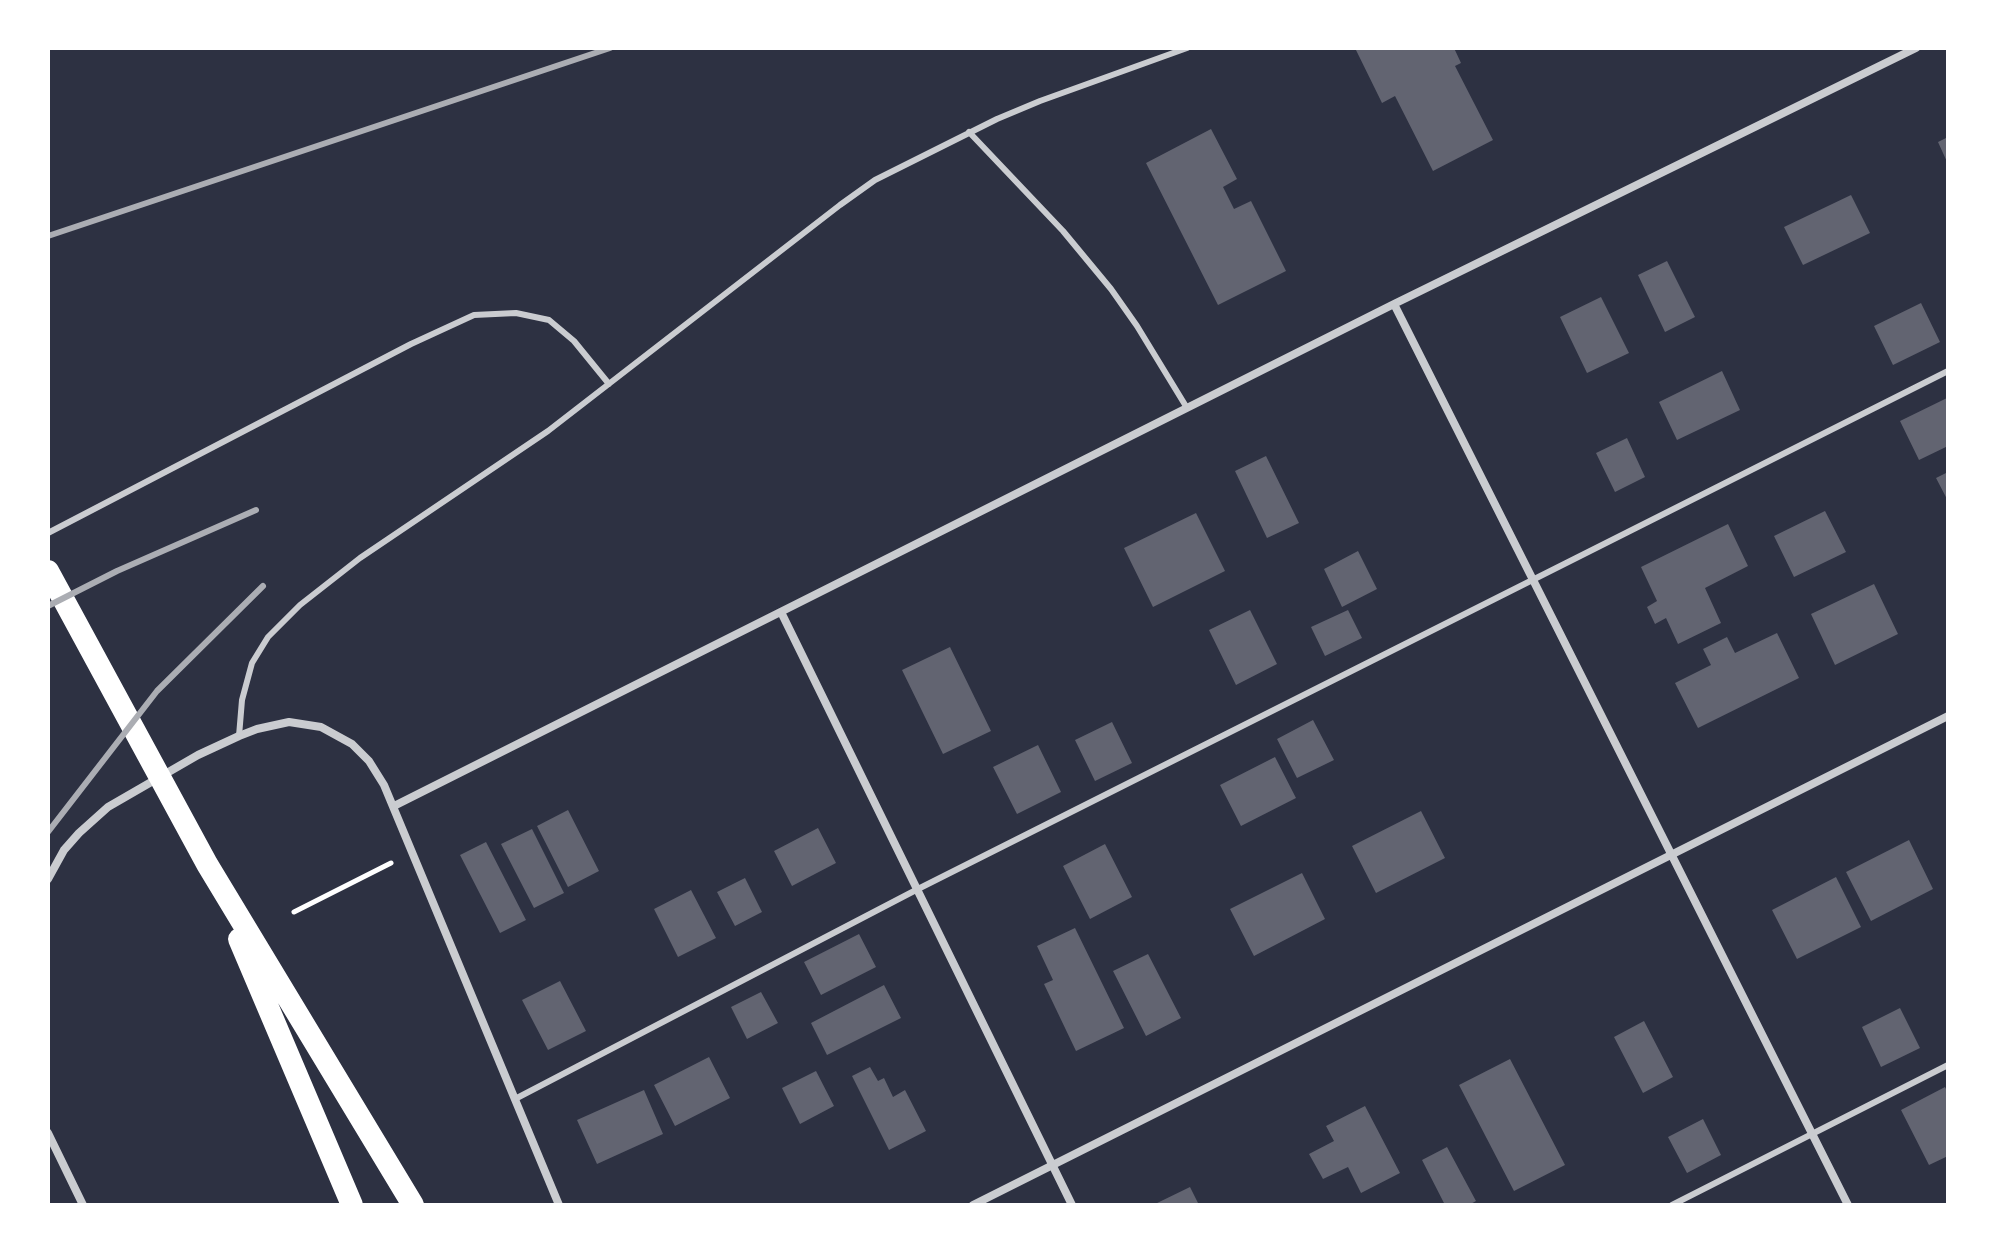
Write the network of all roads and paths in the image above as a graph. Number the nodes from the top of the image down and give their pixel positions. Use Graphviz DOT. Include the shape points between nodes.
graph roads {
  1 [pos="1187,48"];
  2 [pos="1916,48"];
  3 [pos="969,132"];
  4 [pos="1394,304"];
  5 [pos="1948,371"];
  6 [pos="609,384"];
  7 [pos="1187,408"];
  8 [pos="48,533"];
  9 [pos="48,571"];
  10 [pos="1533,580"];
  11 [pos="781,612"];
  12 [pos="1948,716"];
  13 [pos="239,736"];
  14 [pos="394,806"];
  15 [pos="1672,855"];
  16 [pos="391,863"];
  17 [pos="207,864"];
  18 [pos="48,879"];
  19 [pos="916,890"];
  20 [pos="294,912"];
  21 [pos="1948,1065"];
  22 [pos="515,1099"];
  23 [pos="48,1133"];
  24 [pos="1813,1134"];
  25 [pos="1051,1164"];
  26 [pos="83,1205"];
  27 [pos="352,1205"];
  28 [pos="413,1205"];
  29 [pos="559,1205"];
  30 [pos="973,1205"];
  31 [pos="1072,1205"];
  32 [pos="1672,1205"];
  33 [pos="1848,1205"];
  1 -- 3 [label="lane"];
  2 -- 4 [label="street"];
  3 -- 6 [label="lane" via="875,180"];
  3 -- 7 [label="lane" via="1111,289"];
  4 -- 7 [label="street"];
  4 -- 10 [label="street"];
  5 -- 10 [label="lane"];
  6 -- 8 [label="lane" via="549,320 516,313 474,315"];
  6 -- 13 [label="lane" via="515,455 360,558 283,620 252,663"];
  7 -- 11 [label="street"];
  9 -- 17 [label="highway"];
  10 -- 15 [label="street"];
  10 -- 19 [label="lane"];
  11 -- 14 [label="street"];
  11 -- 19 [label="street"];
  12 -- 15 [label="street"];
  13 -- 14 [label="street" via="289,722 337,734 369,761"];
  13 -- 18 [label="street" via="108,807 64,850"];
  14 -- 22 [label="street"];
  15 -- 24 [label="street"];
  15 -- 25 [label="street"];
  16 -- 20 [label="path"];
  17 -- 27 [label="highway"];
  17 -- 28 [label="highway"];
  19 -- 22 [label="lane"];
  19 -- 25 [label="street"];
  21 -- 24 [label="lane"];
  22 -- 29 [label="street"];
  23 -- 26 [label="street"];
  24 -- 32 [label="lane"];
  24 -- 33 [label="street"];
  25 -- 30 [label="street"];
  25 -- 31 [label="street"];
}
